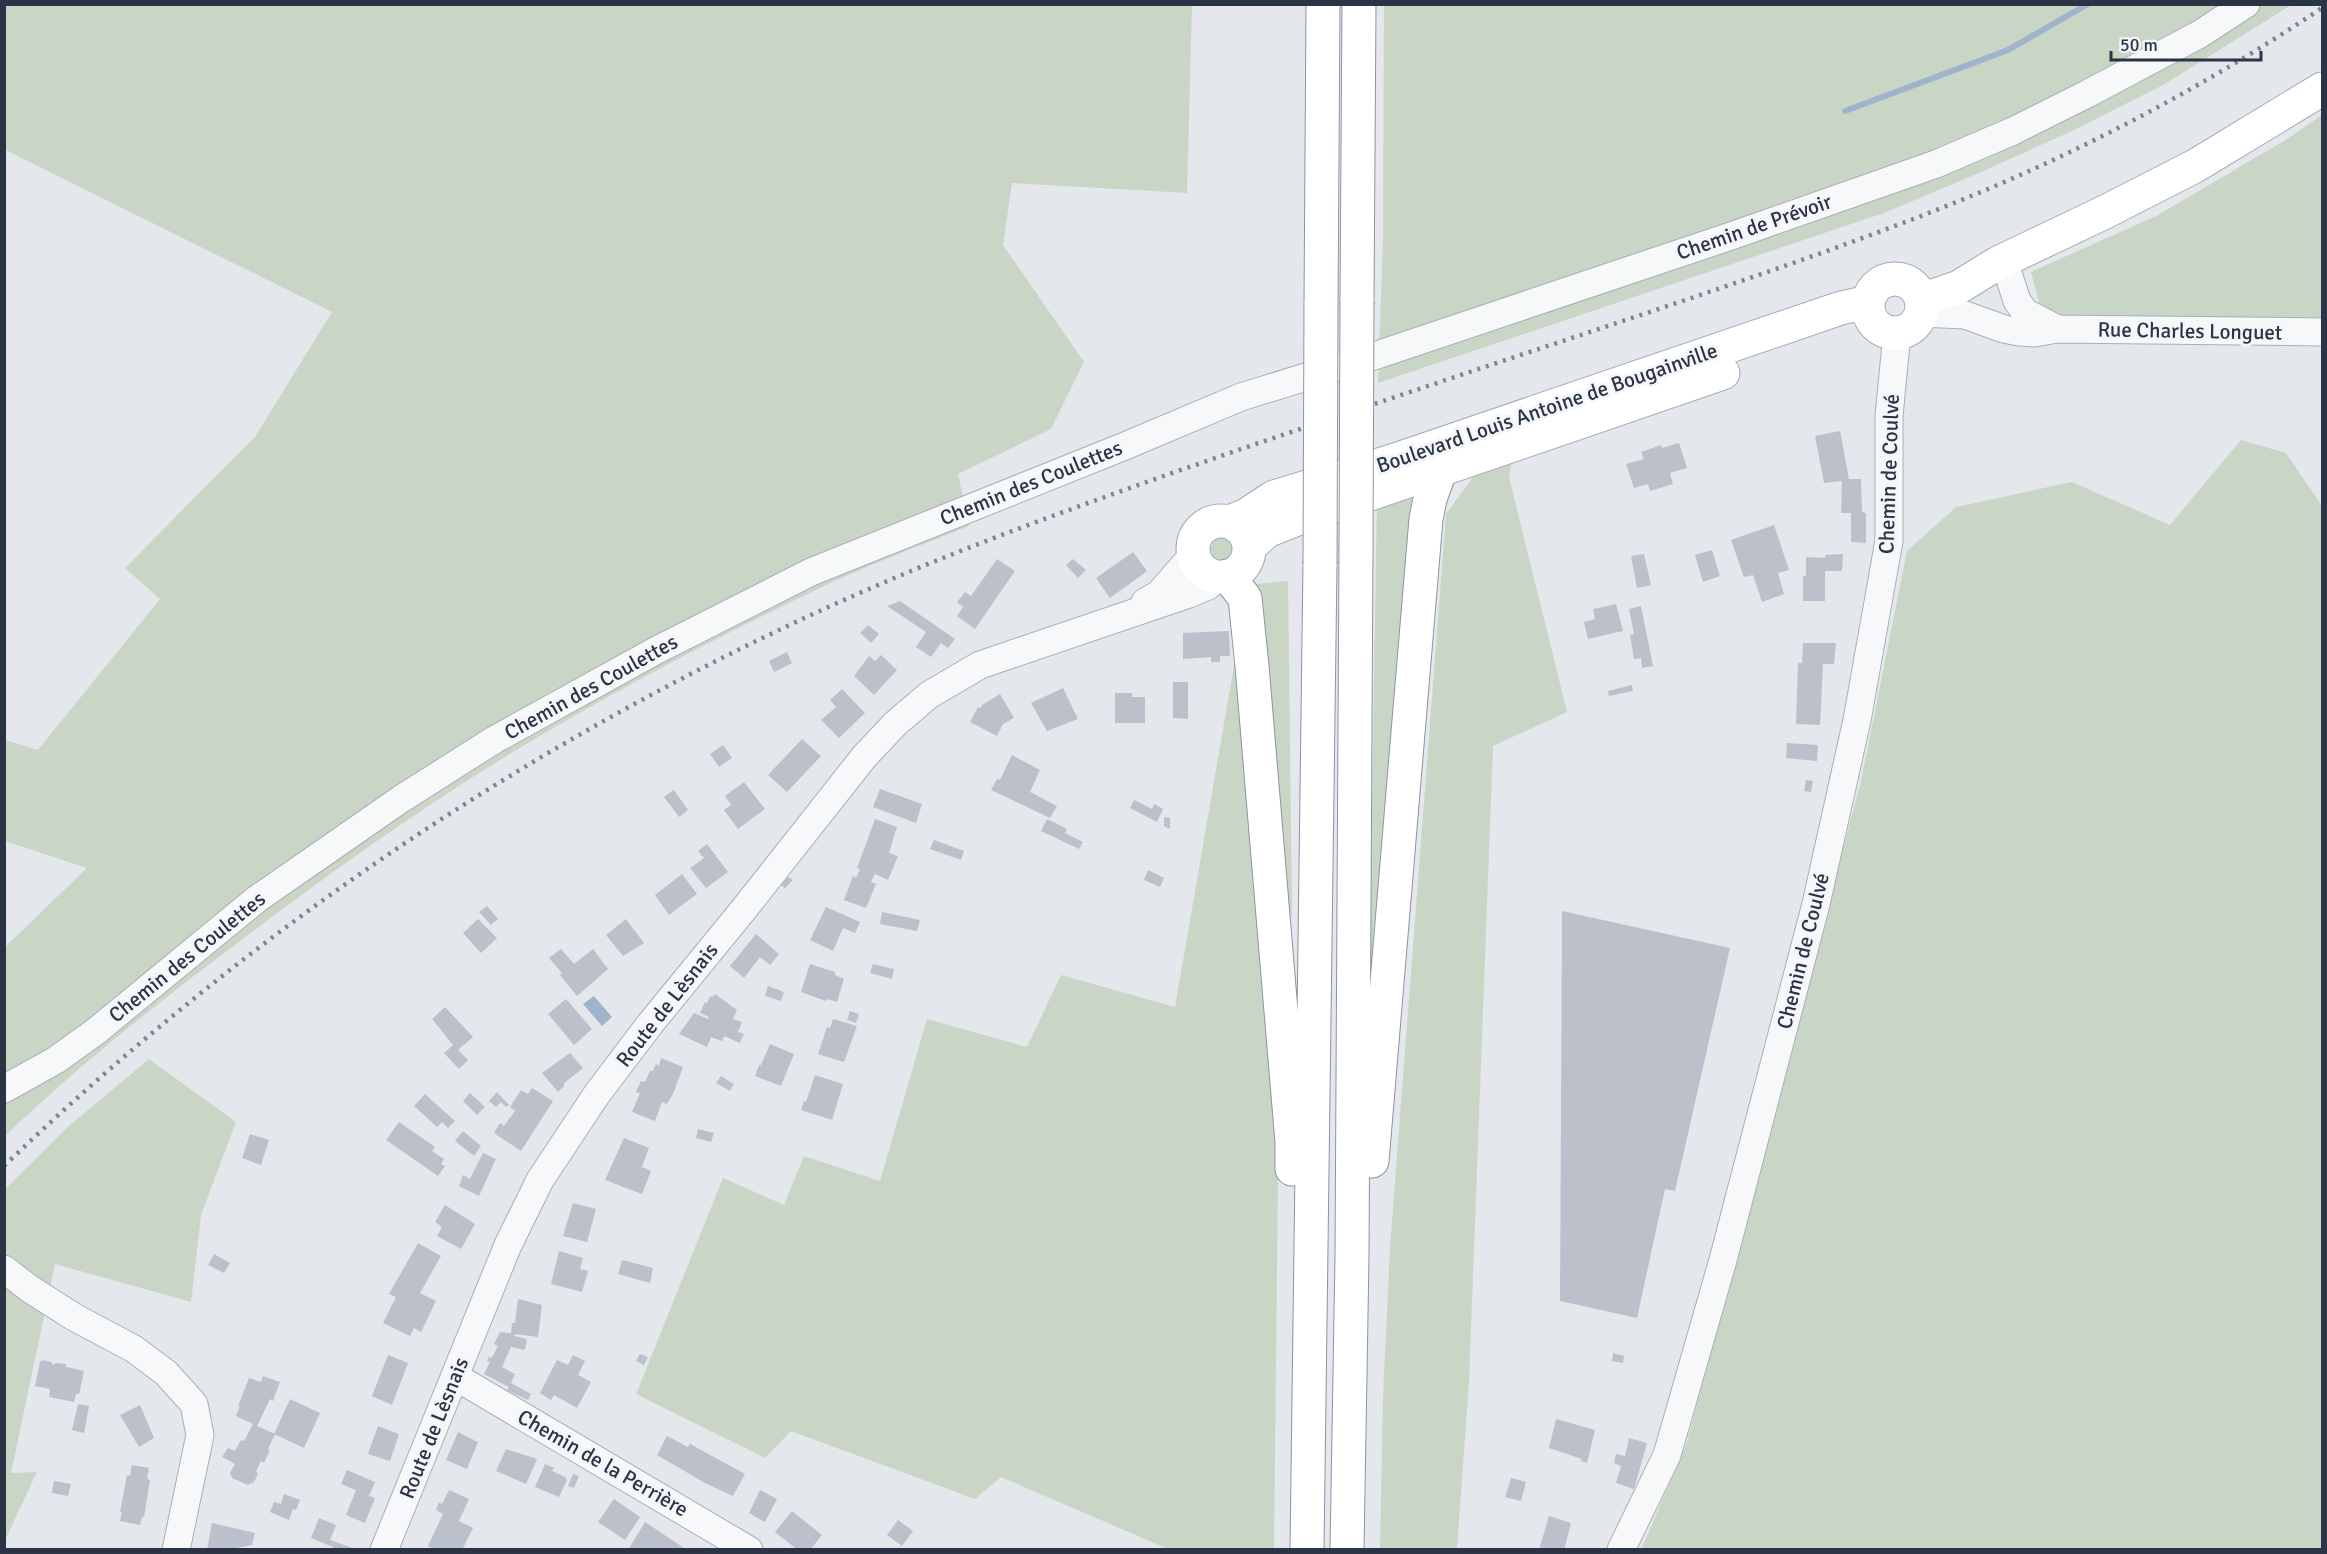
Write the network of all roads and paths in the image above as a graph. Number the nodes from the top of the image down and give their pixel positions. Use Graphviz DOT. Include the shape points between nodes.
graph roads {
  1 [pos="1323,4"];
  2 [pos="1359,4"];
  3 [pos="2246,4"];
  4 [pos="2322,89"];
  5 [pos="1998,262"];
  6 [pos="1899,309"];
  7 [pos="2057,329"];
  8 [pos="2322,333"];
  9 [pos="1240,397"];
  10 [pos="1440,471"];
  11 [pos="1229,522"];
  12 [pos="1249,548"];
  13 [pos="1194,554"];
  14 [pos="1223,576"];
  15 [pos="1124,615"];
  16 [pos="4,1089"];
  17 [pos="1352,1256"];
  18 [pos="4,1269"];
  19 [pos="456,1377"];
  20 [pos="1310,1403"];
  21 [pos="176,1550"];
  22 [pos="384,1550"];
  23 [pos="749,1550"];
  24 [pos="1307,1550"];
  25 [pos="1347,1550"];
  26 [pos="1621,1550"];
  1 -- 20 [label="main road, bridge"];
  2 -- 17 [label="main road, bridge"];
  3 -- 9 [label="street, Chemin de Prévoir" via="2200,34 2088,94 1936,164 1380,354"];
  4 -- 5 [label="main road, Boulevard Louis Antoine de Bougainville" via="2195,166"];
  5 -- 6 [label="main road, Boulevard Louis Antoine de Bougainville" via="1957,270"];
  5 -- 7 [label="street, Rue Charles Longuet" via="2025,312"];
  6 -- 7 [label="street, Rue Charles Longuet" via="1965,315 2019,332"];
  6 -- 10 [label="main road, Boulevard Louis Antoine de Bougainville"];
  6 -- 11 [label="main road, Boulevard Louis Antoine de Bougainville" via="1841,308 1392,461 1274,497"];
  6 -- 26 [label="street, Chemin de Coulvé" via="1889,416 1890,541 1857,720 1816,904 1667,1455"];
  7 -- 8 [label="street, Rue Charles Longuet"];
  9 -- 16 [label="street, Chemin des Coulettes" via="811,572 544,712 331,846 257,899 85,1039 37,1073"];
  10 -- 12 [label="main road, Boulevard Louis Antoine de Bougainville" via="1267,531"];
  10 -- 17 [label="main road" via="1426,519 1367,1213"];
  11 -- 12 [label="main road" via="1243,531"];
  11 -- 13 [label="main road" via="1205,526 1195,538"];
  12 -- 14 [label="main road" via="1243,565"];
  13 -- 14 [label="main road" via="1202,569"];
  13 -- 15 [label="street, Route de Lèsnais" via="1159,594"];
  14 -- 15 [label="street, Route de Lèsnais" via="1209,586"];
  14 -- 20 [label="main road" via="1245,598 1292,1142 1295,1354"];
  15 -- 19 [label="street, Route de Lèsnais" via="980,665 929,695 864,757 650,1024 540,1180 508,1245"];
  17 -- 25 [label="main road"];
  18 -- 21 [label="street" via="30,1290 134,1349 166,1373 194,1404 200,1435"];
  19 -- 22 [label="street, Route de Lèsnais"];
  19 -- 23 [label="street, Chemin de la Perrière"];
  20 -- 24 [label="main road"];
}
